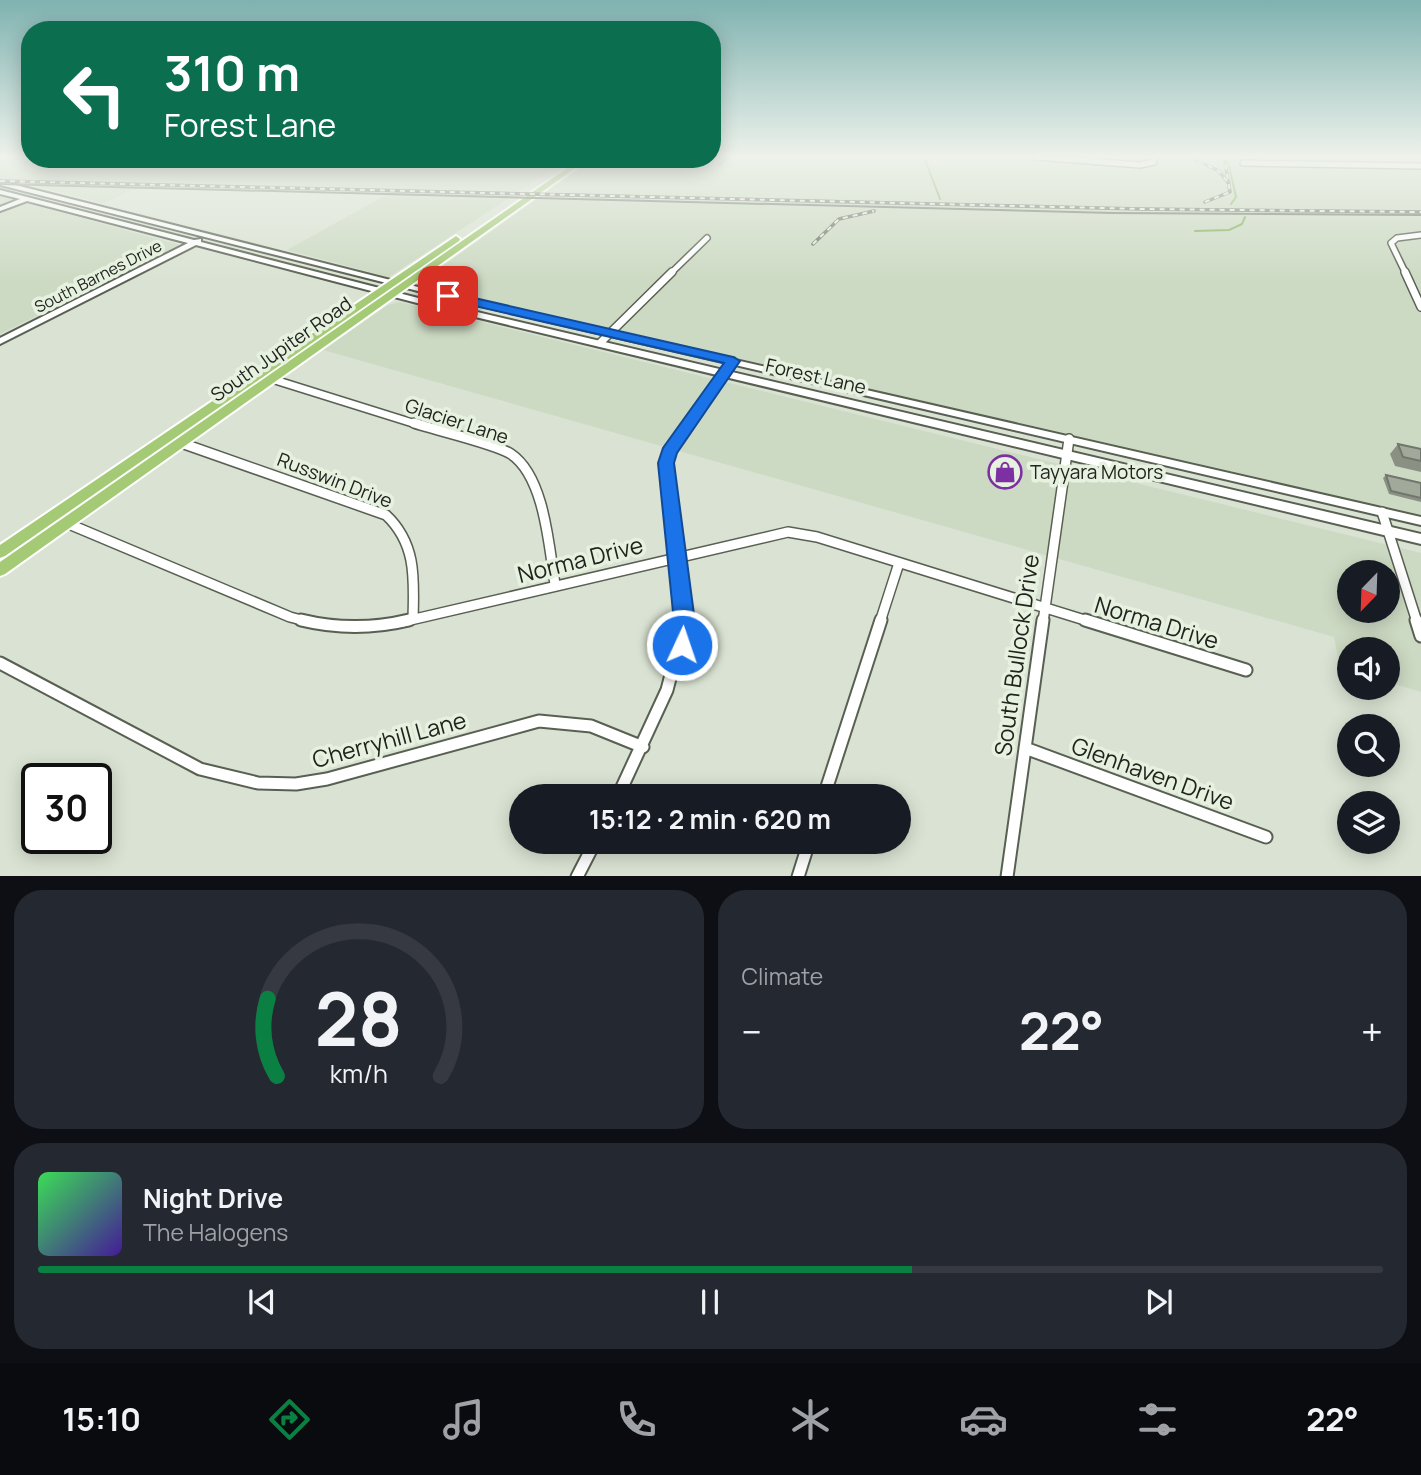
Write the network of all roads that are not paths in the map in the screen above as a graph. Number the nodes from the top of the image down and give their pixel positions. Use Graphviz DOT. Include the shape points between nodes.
graph roads {
  1 [pos="24,198"];
  2 [pos="31,198"];
  3 [pos="62,198"];
  4 [pos="519,198"];
  5 [pos="526,198"];
  6 [pos="28,199"];
  7 [pos="101,208"];
  8 [pos="0,209"];
  9 [pos="86,214"];
  10 [pos="150,221"];
  11 [pos="475,226"];
  12 [pos="136,227"];
  13 [pos="486,228"];
  14 [pos="1421,235"];
  15 [pos="209,236"];
  16 [pos="707,238"];
  17 [pos="195,243"];
  18 [pos="405,286"];
  19 [pos="394,288"];
  20 [pos="381,290"];
  21 [pos="1421,307"];
  22 [pos="609,332"];
  23 [pos="2,338"];
  24 [pos="600,344"];
  25 [pos="733,361"];
  26 [pos="724,372"];
  27 [pos="265,377"];
  28 [pos="879,395"];
  29 [pos="873,408"];
  30 [pos="167,438"];
  31 [pos="1069,439"];
  32 [pos="181,442"];
  33 [pos="1065,454"];
  34 [pos="1283,489"];
  35 [pos="1289,508"];
  36 [pos="1382,512"];
  37 [pos="51,517"];
  38 [pos="1421,521"];
  39 [pos="66,523"];
  40 [pos="1388,531"];
  41 [pos="1421,539"];
  42 [pos="0,552"];
  43 [pos="678,555"];
  44 [pos="899,563"];
  45 [pos="0,570"];
  46 [pos="555,584"];
  47 [pos="1044,608"];
  48 [pos="413,619"];
  49 [pos="1421,636"];
  50 [pos="0,663"];
  51 [pos="1246,670"];
  52 [pos="643,747"];
  53 [pos="1025,748"];
  54 [pos="624,784"];
  55 [pos="828,784"];
  56 [pos="1266,837"];
  57 [pos="589,854"];
  58 [pos="806,854"];
  59 [pos="578,876"];
  60 [pos="798,876"];
  61 [pos="1007,876"];
  1 -- 6 [label="main road"];
  2 -- 6 [label="main road"];
  3 -- 7 [label="main road, Forest Lane"];
  4 -- 11 [label="main road, South Jupiter Road"];
  5 -- 13 [label="main road, South Jupiter Road"];
  6 -- 8 [label="main road"];
  6 -- 9 [label="main road"];
  7 -- 9 [label="main road"];
  7 -- 10 [label="main road, Forest Lane"];
  9 -- 12 [label="main road"];
  10 -- 12 [label="main road"];
  10 -- 15 [label="main road, Forest Lane"];
  11 -- 13 [label="main road"];
  11 -- 19 [label="main road, South Jupiter Road"];
  12 -- 17 [label="main road"];
  13 -- 18 [label="main road, South Jupiter Road"];
  14 -- 21 [label="street" via="1396,238 1391,243"];
  15 -- 17 [label="main road, South Barnes Drive"];
  15 -- 19 [label="main road, Forest Lane"];
  16 -- 22 [label="street"];
  17 -- 20 [label="main road"];
  17 -- 23 [label="main road, South Barnes Drive"];
  18 -- 19 [label="main road, South Jupiter Road"];
  18 -- 22 [label="main road, Forest Lane"];
  19 -- 20 [label="main road, South Jupiter Road"];
  19 -- 24 [label="main road, Forest Lane"];
  19 -- 27 [label="main road, South Jupiter Road"];
  20 -- 27 [label="main road, South Jupiter Road"];
  22 -- 24 [label="street"];
  22 -- 25 [label="main road, Forest Lane"];
  24 -- 26 [label="main road, Forest Lane"];
  25 -- 26 [label="street"];
  25 -- 28 [label="main road, Forest Lane"];
  26 -- 29 [label="main road, Forest Lane"];
  26 -- 43 [label="street" via="666,463"];
  27 -- 30 [label="main road, South Jupiter Road"];
  27 -- 32 [label="main road, South Jupiter Road"];
  27 -- 46 [label="street, Glacier Lane" via="511,454 532,476"];
  28 -- 29 [label="main road"];
  28 -- 31 [label="main road, Forest Lane"];
  29 -- 33 [label="main road, Forest Lane"];
  30 -- 32 [label="street, Russwin Drive"];
  30 -- 37 [label="main road, South Jupiter Road"];
  31 -- 33 [label="street, South Bullock Drive"];
  31 -- 34 [label="main road, Forest Lane"];
  32 -- 39 [label="main road, South Jupiter Road"];
  32 -- 48 [label="street, Russwin Drive" via="394,521 408,540 413,557"];
  33 -- 35 [label="main road, Forest Lane"];
  33 -- 47 [label="street, South Bullock Drive"];
  34 -- 35 [label="main road"];
  34 -- 36 [label="main road, Forest Lane"];
  35 -- 40 [label="main road, Forest Lane"];
  36 -- 38 [label="main road, Forest Lane"];
  36 -- 40 [label="street"];
  37 -- 39 [label="street, Norma Drive"];
  37 -- 42 [label="main road, South Jupiter Road"];
  39 -- 45 [label="main road, South Jupiter Road"];
  39 -- 48 [label="street, Norma Drive" via="315,625 352,629"];
  40 -- 41 [label="main road, Forest Lane"];
  40 -- 49 [label="street"];
  43 -- 44 [label="street, Norma Drive" via="788,532"];
  43 -- 46 [label="street, Norma Drive"];
  43 -- 52 [label="street" via="685,622 682,645 662,711"];
  44 -- 47 [label="street, Norma Drive"];
  44 -- 55 [label="street"];
  46 -- 48 [label="street, Norma Drive"];
  47 -- 51 [label="street, Norma Drive"];
  47 -- 53 [label="street, South Bullock Drive"];
  50 -- 52 [label="street, Cherryhill Lane" via="200,769 258,783 327,779 539,721 591,726"];
  52 -- 54 [label="street"];
  53 -- 56 [label="street, Glenhaven Drive"];
  53 -- 61 [label="street, South Bullock Drive"];
  57 -- 59 [label="street"];
  58 -- 60 [label="street"];
}
